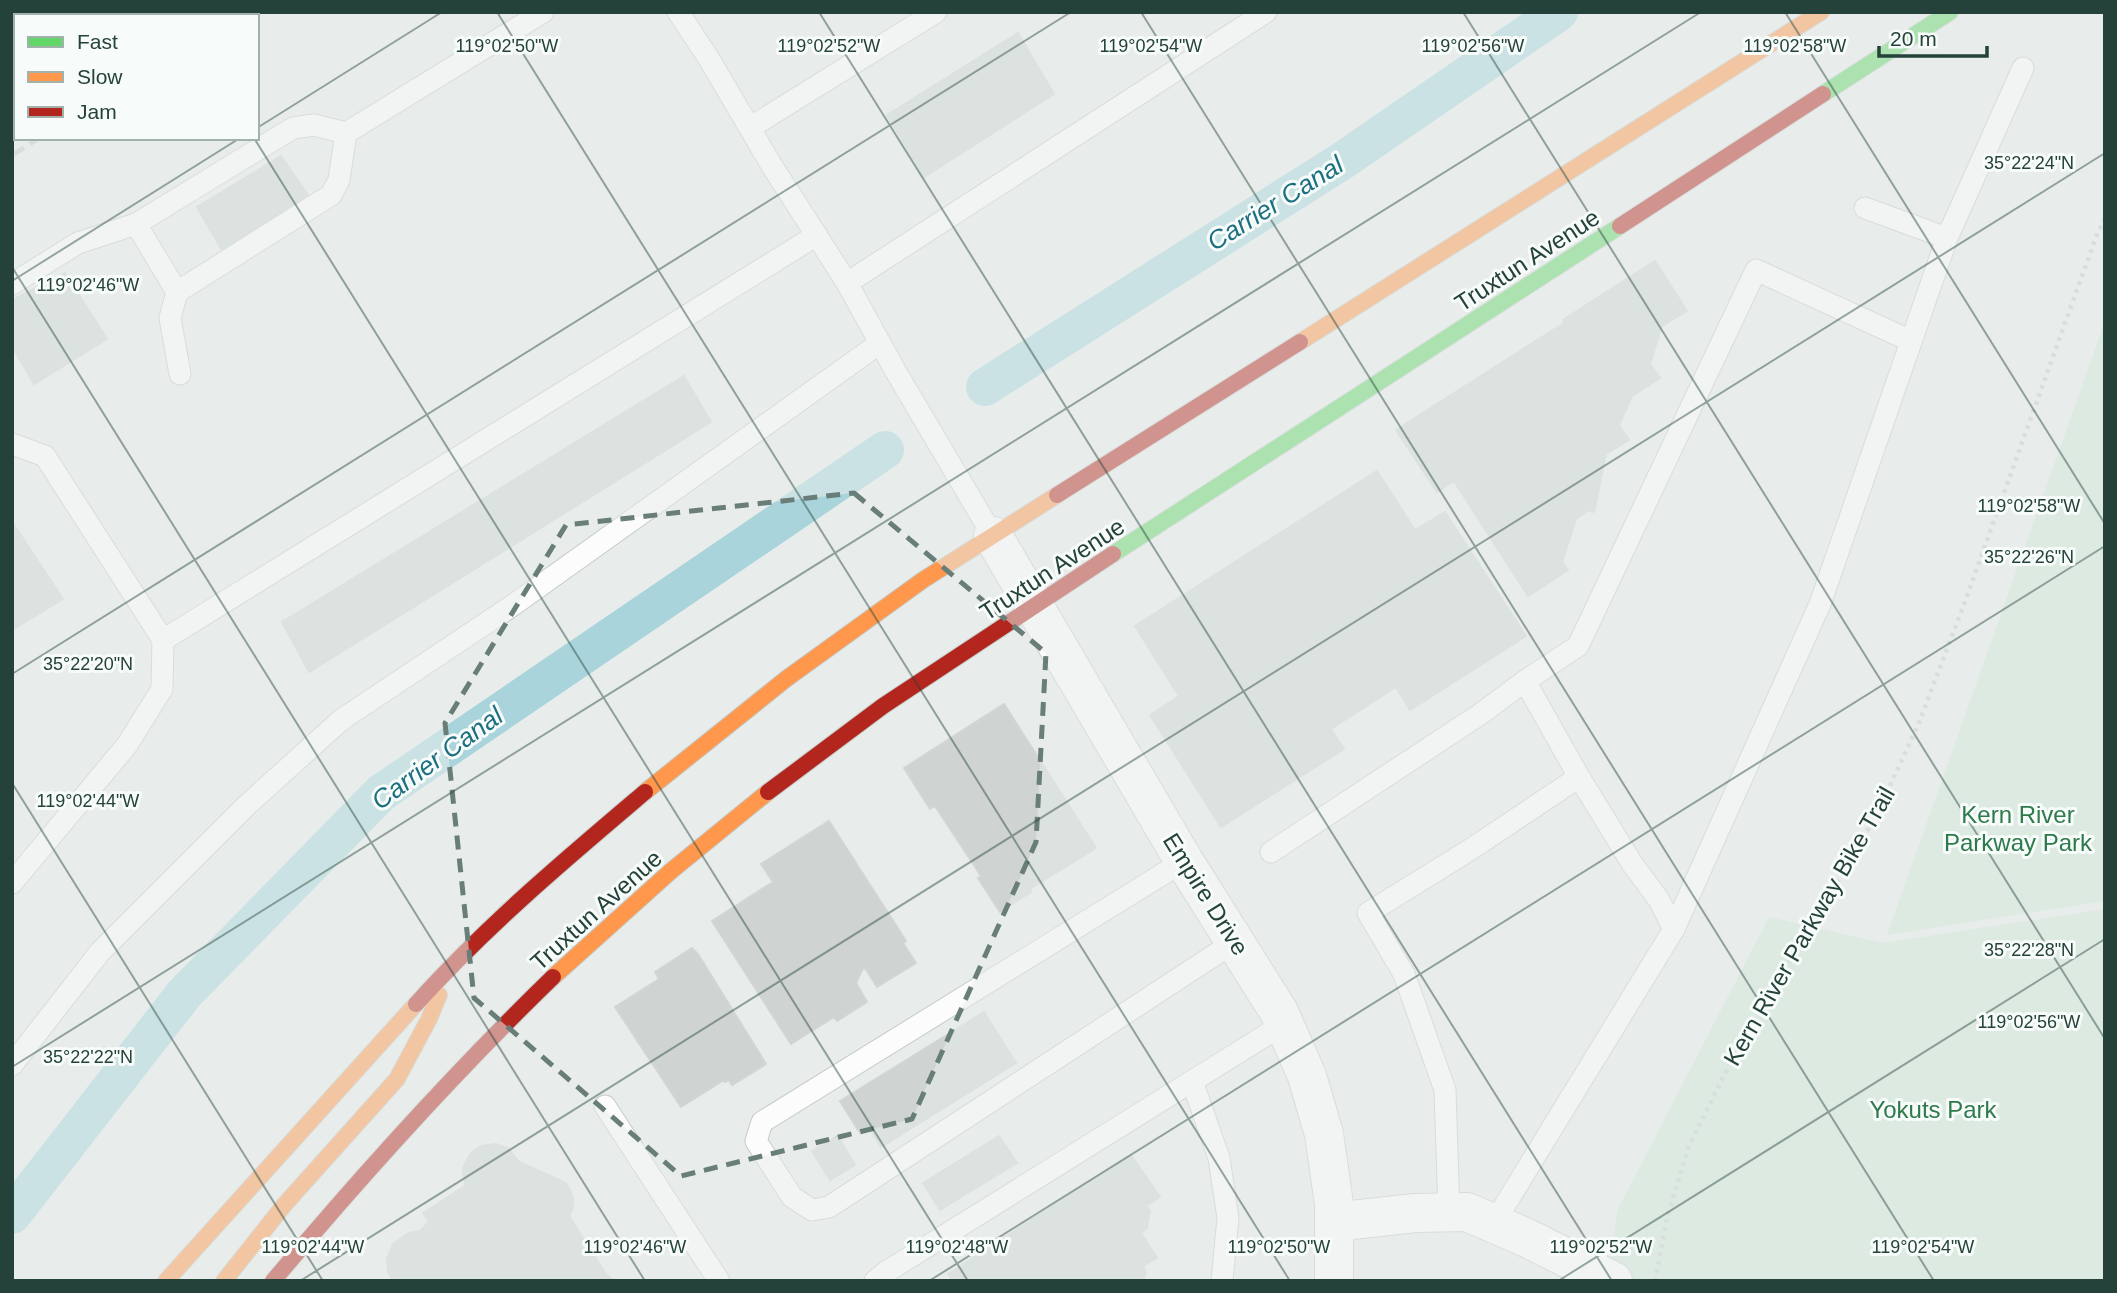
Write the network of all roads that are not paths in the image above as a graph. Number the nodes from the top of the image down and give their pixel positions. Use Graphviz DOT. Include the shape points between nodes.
graph roads {
  1 [pos="543,12"];
  2 [pos="678,12"];
  3 [pos="936,12"];
  4 [pos="1821,12"];
  5 [pos="1950,12"];
  6 [pos="1265,13"];
  7 [pos="2023,68"];
  8 [pos="751,127"];
  9 [pos="346,133"];
  10 [pos="1865,208"];
  11 [pos="136,224"];
  12 [pos="817,235"];
  13 [pos="1947,238"];
  14 [pos="847,283"];
  15 [pos="12,284"];
  16 [pos="177,292"];
  17 [pos="1911,341"];
  18 [pos="880,343"];
  19 [pos="180,374"];
  20 [pos="12,444"];
  21 [pos="993,536"];
  22 [pos="1035,607"];
  23 [pos="163,640"];
  24 [pos="1525,681"];
  25 [pos="1579,777"];
  26 [pos="1271,852"];
  27 [pos="1184,861"];
  28 [pos="12,883"];
  29 [pos="1674,929"];
  30 [pos="1236,941"];
  31 [pos="449,967"];
  32 [pos="1284,1024"];
  33 [pos="12,1065"];
  34 [pos="1192,1081"];
  35 [pos="605,1106"];
  36 [pos="1449,1212"];
  37 [pos="1334,1222"];
  38 [pos="1494,1223"];
  39 [pos="166,1281"];
  40 [pos="224,1281"];
  41 [pos="273,1281"];
  42 [pos="719,1281"];
  43 [pos="875,1281"];
  44 [pos="1222,1281"];
  45 [pos="1334,1281"];
  46 [pos="1613,1281"];
  1 -- 9 [label="lane"];
  2 -- 8 [label="lane"];
  3 -- 8 [label="lane"];
  4 -- 21 [label="main road, Truxtun Avenue"];
  5 -- 22 [label="main road, Truxtun Avenue"];
  6 -- 14 [label="lane"];
  7 -- 13 [label="lane"];
  8 -- 12 [label="lane"];
  9 -- 11 [label="lane" via="314,125 293,128"];
  9 -- 16 [label="lane" via="339,180 331,195"];
  10 -- 13 [label="lane"];
  11 -- 15 [label="lane" via="78,243"];
  11 -- 16 [label="lane"];
  12 -- 14 [label="lane"];
  12 -- 23 [label="lane"];
  13 -- 17 [label="lane"];
  14 -- 18 [label="lane"];
  16 -- 19 [label="lane" via="170,318"];
  17 -- 24 [label="lane" via="1756,270 1578,646"];
  17 -- 29 [label="lane" via="1820,604"];
  18 -- 21 [label="lane"];
  18 -- 33 [label="lane" via="516,603 341,720 246,806 100,952"];
  20 -- 23 [label="lane" via="45,456"];
  21 -- 22 [label="street, Empire Drive"];
  21 -- 31 [label="main road, Truxtun Avenue" via="923,580 786,679 555,868"];
  22 -- 27 [label="street, Empire Drive"];
  22 -- 41 [label="main road, Truxtun Avenue" via="852,728 728,824 614,921 427,1106"];
  23 -- 28 [label="lane" via="162,689 127,745"];
  24 -- 25 [label="lane"];
  24 -- 26 [label="lane"];
  25 -- 29 [label="lane"];
  25 -- 36 [label="lane" via="1368,913 1404,974 1445,1090"];
  27 -- 30 [label="street, Empire Drive"];
  27 -- 30 [label="lane" via="762,1122 756,1141 792,1197 812,1210 829,1207"];
  29 -- 38 [label="lane"];
  30 -- 32 [label="street, Empire Drive"];
  31 -- 39 [label="main road, Truxtun Avenue"];
  31 -- 40 [label="main road" via="429,1019 397,1079 285,1204"];
  32 -- 34 [label="lane"];
  32 -- 37 [label="street, Empire Drive" via="1307,1076 1324,1134"];
  34 -- 43 [label="lane"];
  34 -- 44 [label="lane" via="1219,1158 1228,1218"];
  35 -- 42 [label="lane"];
  36 -- 37 [label="street"];
  36 -- 38 [label="street" via="1467,1212"];
  37 -- 45 [label="street, Empire Drive"];
  38 -- 46 [label="street"];
}
